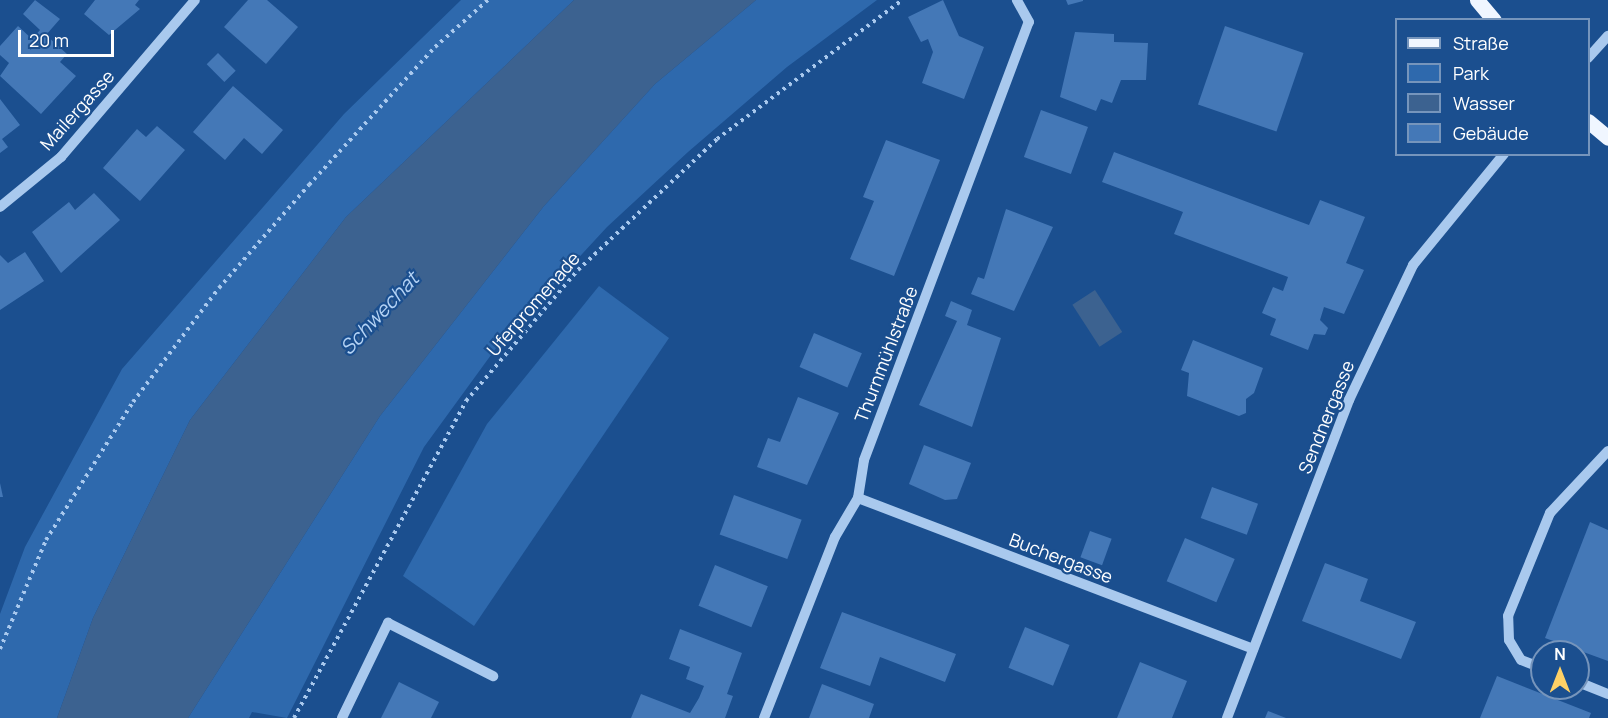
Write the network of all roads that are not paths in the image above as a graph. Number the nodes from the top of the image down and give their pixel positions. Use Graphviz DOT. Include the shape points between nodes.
graph roads {
  1 [pos="195,0"];
  2 [pos="1017,0"];
  3 [pos="1477,0"];
  4 [pos="1492,18"];
  5 [pos="1608,36"];
  6 [pos="1590,56"];
  7 [pos="1590,123"];
  8 [pos="1608,138"];
  9 [pos="1502,156"];
  10 [pos="0,207"];
  11 [pos="1608,451"];
  12 [pos="858,498"];
  13 [pos="1253,649"];
  14 [pos="1530,663"];
  15 [pos="493,676"];
  16 [pos="1590,686"];
  17 [pos="1608,693"];
  18 [pos="342,718"];
  19 [pos="764,718"];
  20 [pos="1227,718"];
  1 -- 10 [label="street, Mailergasse" via="61,157"];
  2 -- 12 [label="street, Thurnmühlstraße" via="1029,22 864,460"];
  3 -- 4 [label="main road"];
  5 -- 6 [label="street"];
  7 -- 8 [label="main road"];
  9 -- 13 [label="street, Sendnergasse" via="1413,265 1349,400"];
  11 -- 14 [label="street" via="1550,513 1508,616 1509,640 1521,660"];
  12 -- 13 [label="street, Buchergasse"];
  12 -- 19 [label="street, Thurnmühlstraße" via="835,537"];
  13 -- 20 [label="street, Sendnergasse"];
  15 -- 18 [label="street" via="388,623"];
  16 -- 17 [label="street"];
}
